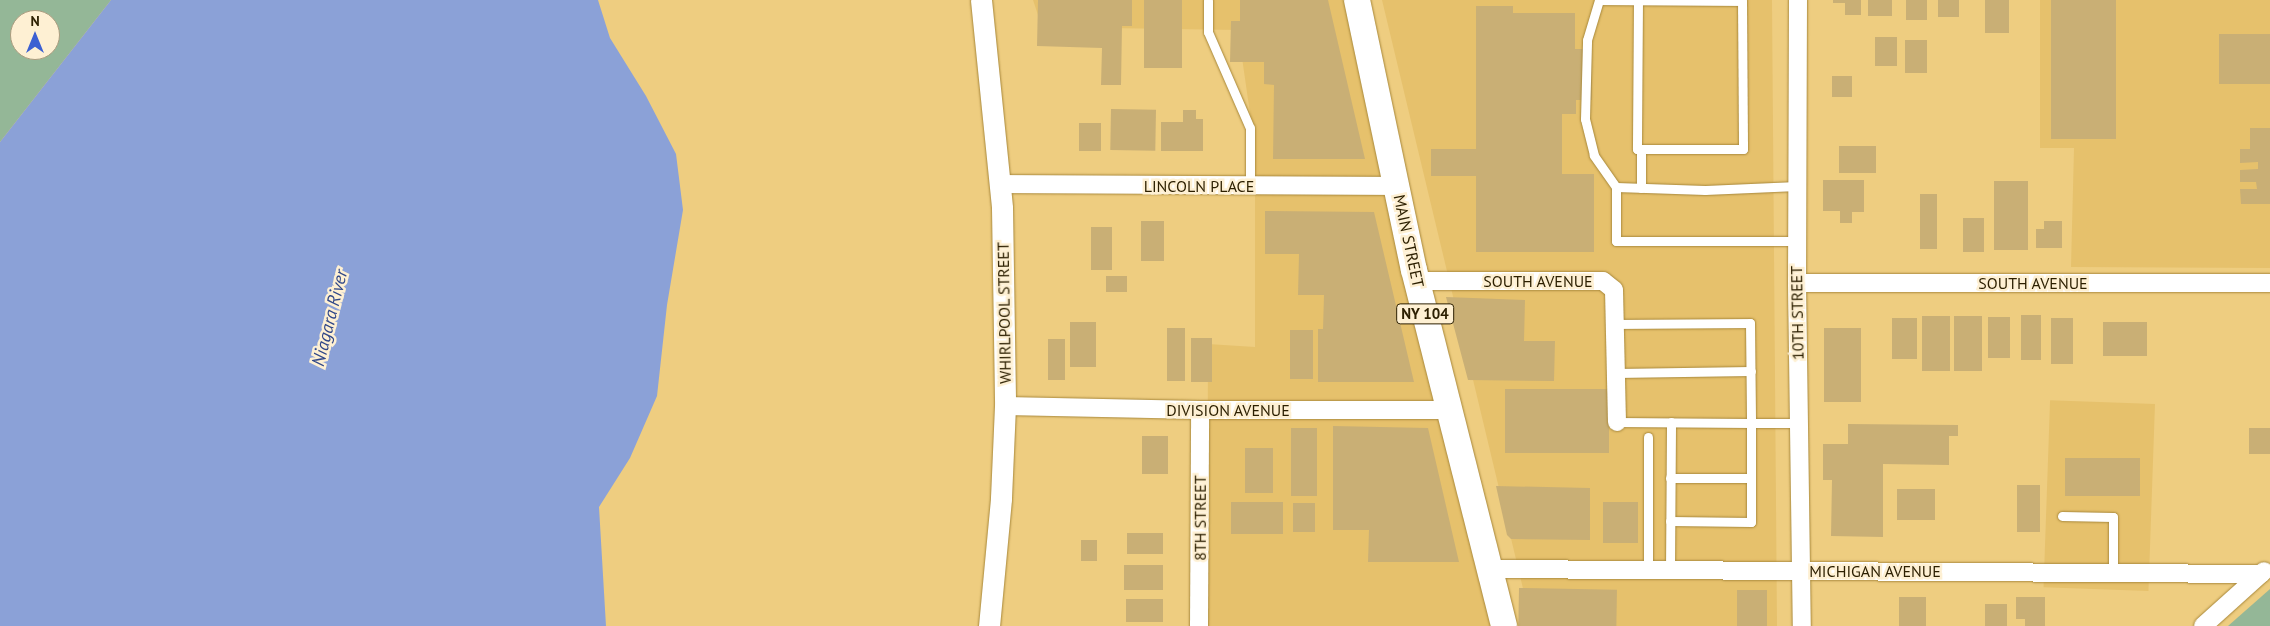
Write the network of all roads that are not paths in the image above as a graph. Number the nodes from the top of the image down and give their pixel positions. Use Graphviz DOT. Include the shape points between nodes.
graph roads {
  1 [pos="980,0"];
  2 [pos="1208,0"];
  3 [pos="1357,0"];
  4 [pos="1599,0"];
  5 [pos="1638,0"];
  6 [pos="1798,0"];
  7 [pos="1641,149"];
  8 [pos="1001,184"];
  9 [pos="1250,186"];
  10 [pos="1397,186"];
  11 [pos="1797,186"];
  12 [pos="1616,187"];
  13 [pos="1641,188"];
  14 [pos="1797,241"];
  15 [pos="1417,282"];
  16 [pos="1797,283"];
  17 [pos="2270,283"];
  18 [pos="1616,324"];
  19 [pos="1751,372"];
  20 [pos="1616,373"];
  21 [pos="1005,406"];
  22 [pos="1200,410"];
  23 [pos="1450,410"];
  24 [pos="1617,422"];
  25 [pos="1671,422"];
  26 [pos="1751,423"];
  27 [pos="1799,423"];
  28 [pos="1648,436"];
  29 [pos="1670,478"];
  30 [pos="1752,478"];
  31 [pos="2062,516"];
  32 [pos="1670,521"];
  33 [pos="1490,569"];
  34 [pos="1648,570"];
  35 [pos="1670,570"];
  36 [pos="2266,570"];
  37 [pos="1801,571"];
  38 [pos="2113,573"];
  39 [pos="989,626"];
  40 [pos="1200,626"];
  41 [pos="1504,626"];
  42 [pos="1802,626"];
  43 [pos="2203,626"];
  1 -- 8 [label="street, WHIRLPOOL STREET"];
  2 -- 9 [label="lane" via="1208,32 1250,128"];
  3 -- 10 [label="main road, MAIN STREET / NY 104"];
  4 -- 5 [label="lane"];
  4 -- 12 [label="lane" via="1587,40 1585,119 1594,155"];
  5 -- 7 [label="lane" via="1637,149"];
  5 -- 7 [label="lane" via="1742,1 1743,149"];
  6 -- 11 [label="street, 10TH STREET"];
  7 -- 13 [label="lane"];
  8 -- 9 [label="street, LINCOLN PLACE"];
  8 -- 21 [label="street, WHIRLPOOL STREET"];
  9 -- 10 [label="street, LINCOLN PLACE"];
  10 -- 15 [label="main road, MAIN STREET / NY 104"];
  11 -- 13 [label="lane" via="1705,190"];
  11 -- 14 [label="street, 10TH STREET"];
  12 -- 13 [label="lane"];
  12 -- 14 [label="lane" via="1616,241"];
  14 -- 16 [label="street, 10TH STREET"];
  15 -- 18 [label="street, SOUTH AVENUE" via="1603,282 1614,290"];
  15 -- 23 [label="main road, MAIN STREET / NY 104"];
  16 -- 17 [label="street, SOUTH AVENUE"];
  16 -- 27 [label="street, 10TH STREET"];
  18 -- 19 [label="lane" via="1750,323"];
  18 -- 20 [label="street, SOUTH AVENUE"];
  19 -- 20 [label="lane"];
  19 -- 26 [label="lane"];
  20 -- 24 [label="street, SOUTH AVENUE"];
  21 -- 22 [label="street, DIVISION AVENUE"];
  21 -- 39 [label="street, WHIRLPOOL STREET" via="1001,499"];
  22 -- 23 [label="street, DIVISION AVENUE"];
  22 -- 40 [label="street, 8TH STREET"];
  23 -- 33 [label="main road, MAIN STREET / NY 104"];
  24 -- 25 [label="lane"];
  25 -- 26 [label="lane"];
  25 -- 29 [label="lane"];
  26 -- 27 [label="lane"];
  26 -- 30 [label="lane"];
  27 -- 37 [label="street, 10TH STREET"];
  28 -- 34 [label="lane"];
  29 -- 30 [label="lane"];
  29 -- 32 [label="lane"];
  30 -- 32 [label="lane" via="1752,522"];
  31 -- 38 [label="lane" via="2113,517"];
  32 -- 35 [label="lane"];
  33 -- 34 [label="street, MICHIGAN AVENUE"];
  33 -- 41 [label="main road, MAIN STREET / NY 104"];
  34 -- 35 [label="street, MICHIGAN AVENUE"];
  35 -- 37 [label="street, MICHIGAN AVENUE"];
  36 -- 38 [label="street, MICHIGAN AVENUE"];
  36 -- 43 [label="street"];
  37 -- 38 [label="street, MICHIGAN AVENUE"];
  37 -- 42 [label="street, 10TH STREET"];
}
